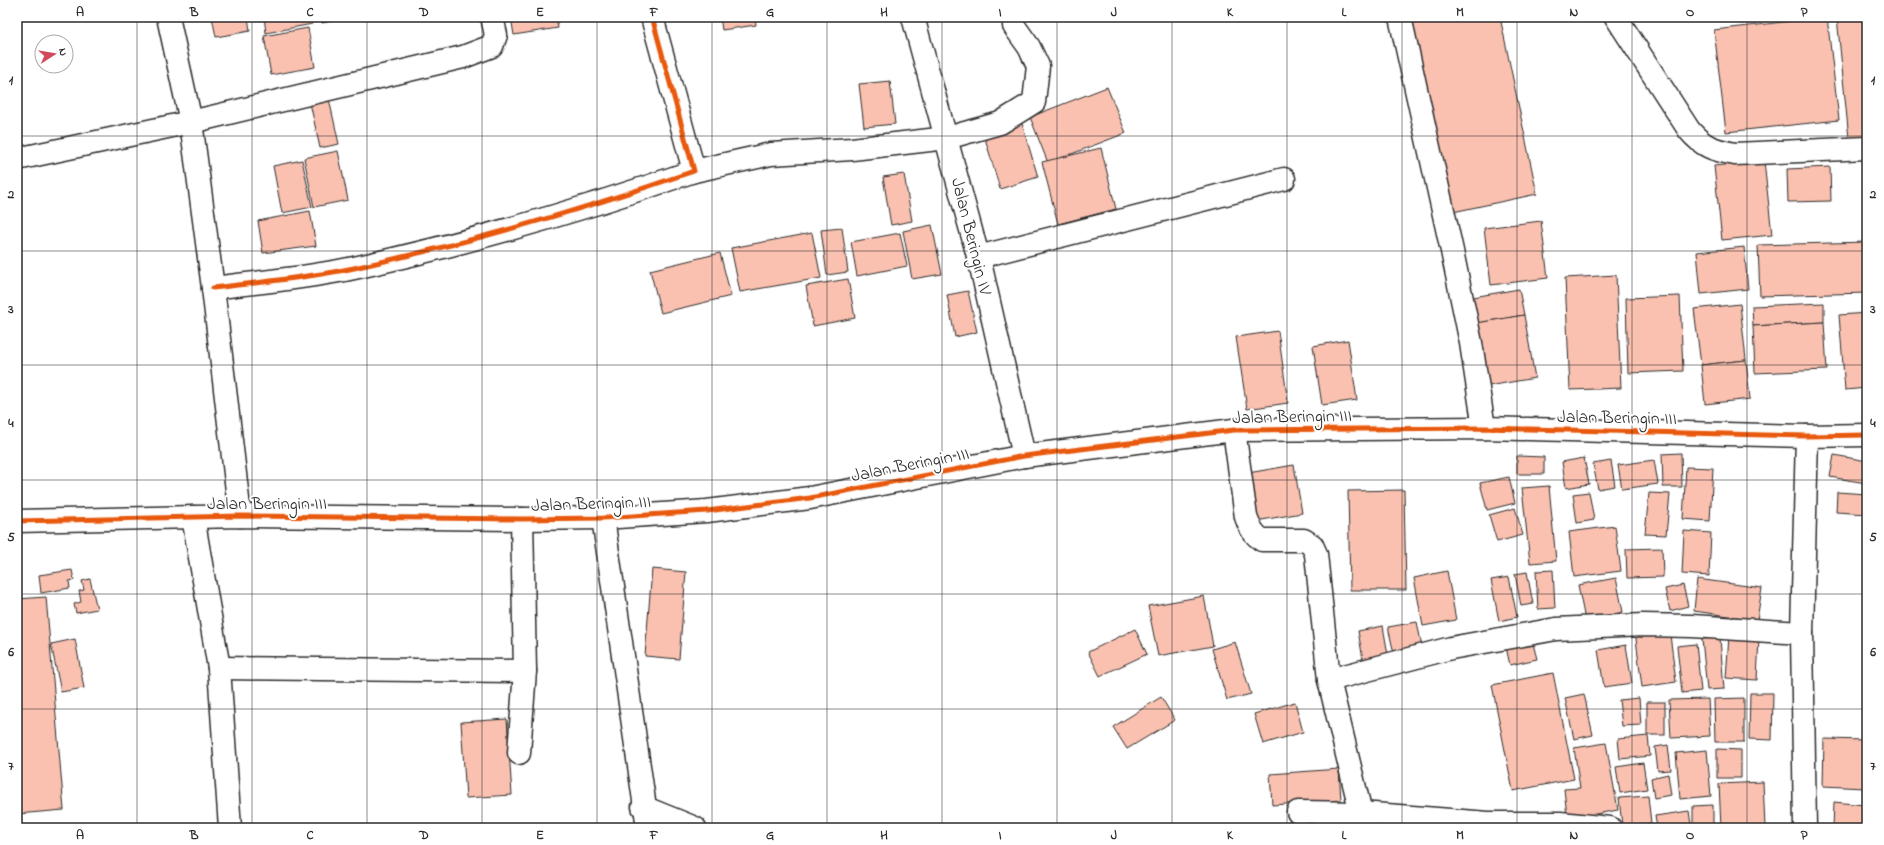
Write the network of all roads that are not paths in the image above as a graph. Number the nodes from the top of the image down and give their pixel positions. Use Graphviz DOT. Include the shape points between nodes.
graph roads {
  1 [pos="168,17"];
  2 [pos="492,17"];
  3 [pos="652,17"];
  4 [pos="913,17"];
  5 [pos="1400,17"];
  6 [pos="1616,17"];
  7 [pos="1014,26"];
  8 [pos="191,122"];
  9 [pos="947,138"];
  10 [pos="1867,148"];
  11 [pos="17,159"];
  12 [pos="694,171"];
  13 [pos="1284,179"];
  14 [pos="978,257"];
  15 [pos="213,288"];
  16 [pos="1484,428"];
  17 [pos="1234,430"];
  18 [pos="1867,435"];
  19 [pos="1807,436"];
  20 [pos="1024,456"];
  21 [pos="240,516"];
  22 [pos="193,518"];
  23 [pos="603,518"];
  24 [pos="522,519"];
  25 [pos="17,521"];
  26 [pos="1802,632"];
  27 [pos="219,668"];
  28 [pos="525,671"];
  29 [pos="1329,680"];
  30 [pos="519,753"];
  31 [pos="1298,812"];
  32 [pos="1361,814"];
  33 [pos="645,818"];
  34 [pos="1488,825"];
  35 [pos="230,828"];
  36 [pos="695,828"];
  37 [pos="1610,828"];
  38 [pos="1804,828"];
  1 -- 8 [label="street"];
  2 -- 8 [label="street" via="495,40 492,46 481,51"];
  3 -- 12 [label="street"];
  4 -- 9 [label="street, Jalan Beringin IV"];
  5 -- 16 [label="street" via="1454,259 1471,343"];
  6 -- 10 [label="street" via="1689,130 1698,141 1708,147 1735,154"];
  7 -- 9 [label="street" via="1029,47 1038,66 1034,102 1000,123"];
  8 -- 11 [label="street"];
  8 -- 15 [label="street"];
  9 -- 12 [label="street" via="852,149 771,154"];
  9 -- 14 [label="street, Jalan Beringin IV"];
  12 -- 15 [label="street" via="615,198 478,239 352,268"];
  13 -- 14 [label="street"];
  14 -- 20 [label="street, Jalan Beringin IV"];
  15 -- 21 [label="street"];
  16 -- 17 [label="street, Jalan Beringin III"];
  16 -- 19 [label="street, Jalan Beringin III"];
  17 -- 20 [label="street, Jalan Beringin III"];
  17 -- 29 [label="street" via="1249,528 1262,540 1304,540 1312,545 1316,554"];
  18 -- 19 [label="street, Jalan Beringin III"];
  19 -- 26 [label="street"];
  20 -- 23 [label="street, Jalan Beringin III" via="810,498 707,511"];
  21 -- 22 [label="street, Jalan Beringin III"];
  21 -- 24 [label="street, Jalan Beringin III"];
  22 -- 25 [label="street, Jalan Beringin III"];
  22 -- 27 [label="street"];
  23 -- 24 [label="street, Jalan Beringin III"];
  23 -- 33 [label="street"];
  24 -- 28 [label="street"];
  26 -- 29 [label="street" via="1692,626 1556,629 1452,648"];
  26 -- 38 [label="street"];
  27 -- 28 [label="street"];
  27 -- 35 [label="street"];
  28 -- 30 [label="street"];
  29 -- 32 [label="street"];
  31 -- 32 [label="street"];
  32 -- 34 [label="street"];
  33 -- 36 [label="street"];
  34 -- 37 [label="street" via="1560,823"];
}
